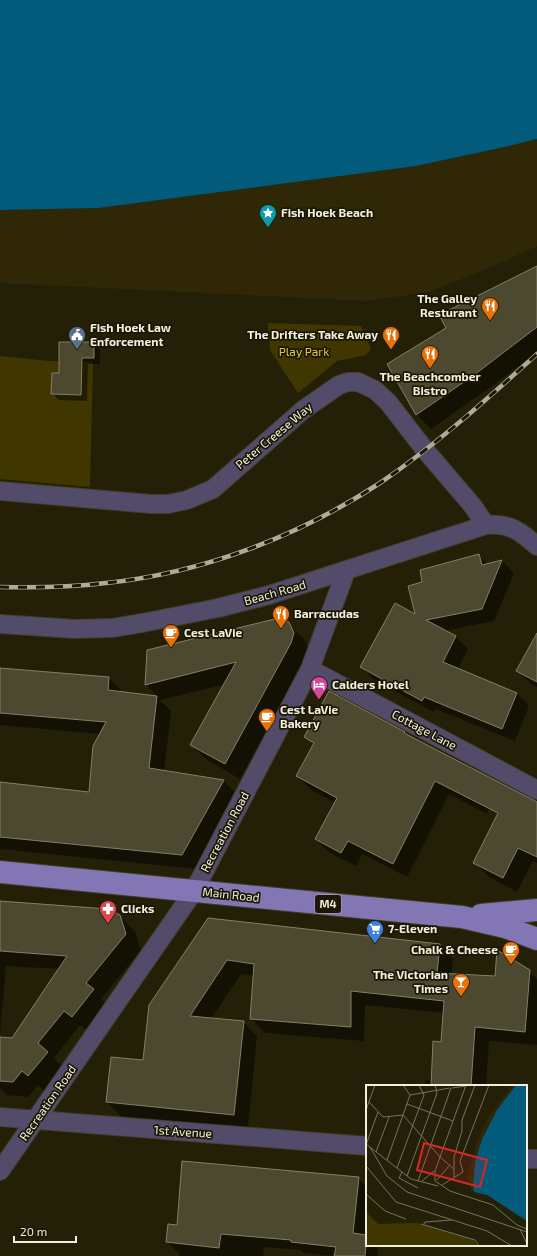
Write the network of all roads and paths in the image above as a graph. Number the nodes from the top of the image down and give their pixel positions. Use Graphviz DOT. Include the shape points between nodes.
graph roads {
  1 [pos="0,491"];
  2 [pos="486,525"];
  3 [pos="537,546"];
  4 [pos="346,571"];
  5 [pos="0,624"];
  6 [pos="310,669"];
  7 [pos="537,790"];
  8 [pos="0,872"];
  9 [pos="194,891"];
  10 [pos="537,910"];
  11 [pos="462,917"];
  12 [pos="537,939"];
  13 [pos="0,1117"];
  14 [pos="36,1121"];
  15 [pos="366,1146"];
  16 [pos="0,1171"];
  1 -- 2 [label="street, Peter Creese Way" via="146,504 168,504 187,500 213,489 303,410 339,385 358,382 375,390 388,402"];
  2 -- 3 [label="street, Beach Road" via="509,526"];
  2 -- 4 [label="street, Beach Road"];
  4 -- 5 [label="street, Beach Road" via="269,595 142,624 93,629"];
  4 -- 6 [label="street, Recreation Road"];
  6 -- 7 [label="street, Cottage Lane"];
  6 -- 9 [label="street, Recreation Road"];
  8 -- 9 [label="main road, Main Road / M4"];
  9 -- 11 [label="main road, Main Road / M4"];
  9 -- 14 [label="street, Recreation Road"];
  10 -- 11 [label="main road, Main Road / M4"];
  11 -- 12 [label="main road, Main Road / M4" via="505,927"];
  13 -- 14 [label="street, 1st Avenue"];
  14 -- 15 [label="street, 1st Avenue"];
  14 -- 16 [label="street, Recreation Road"];
}
